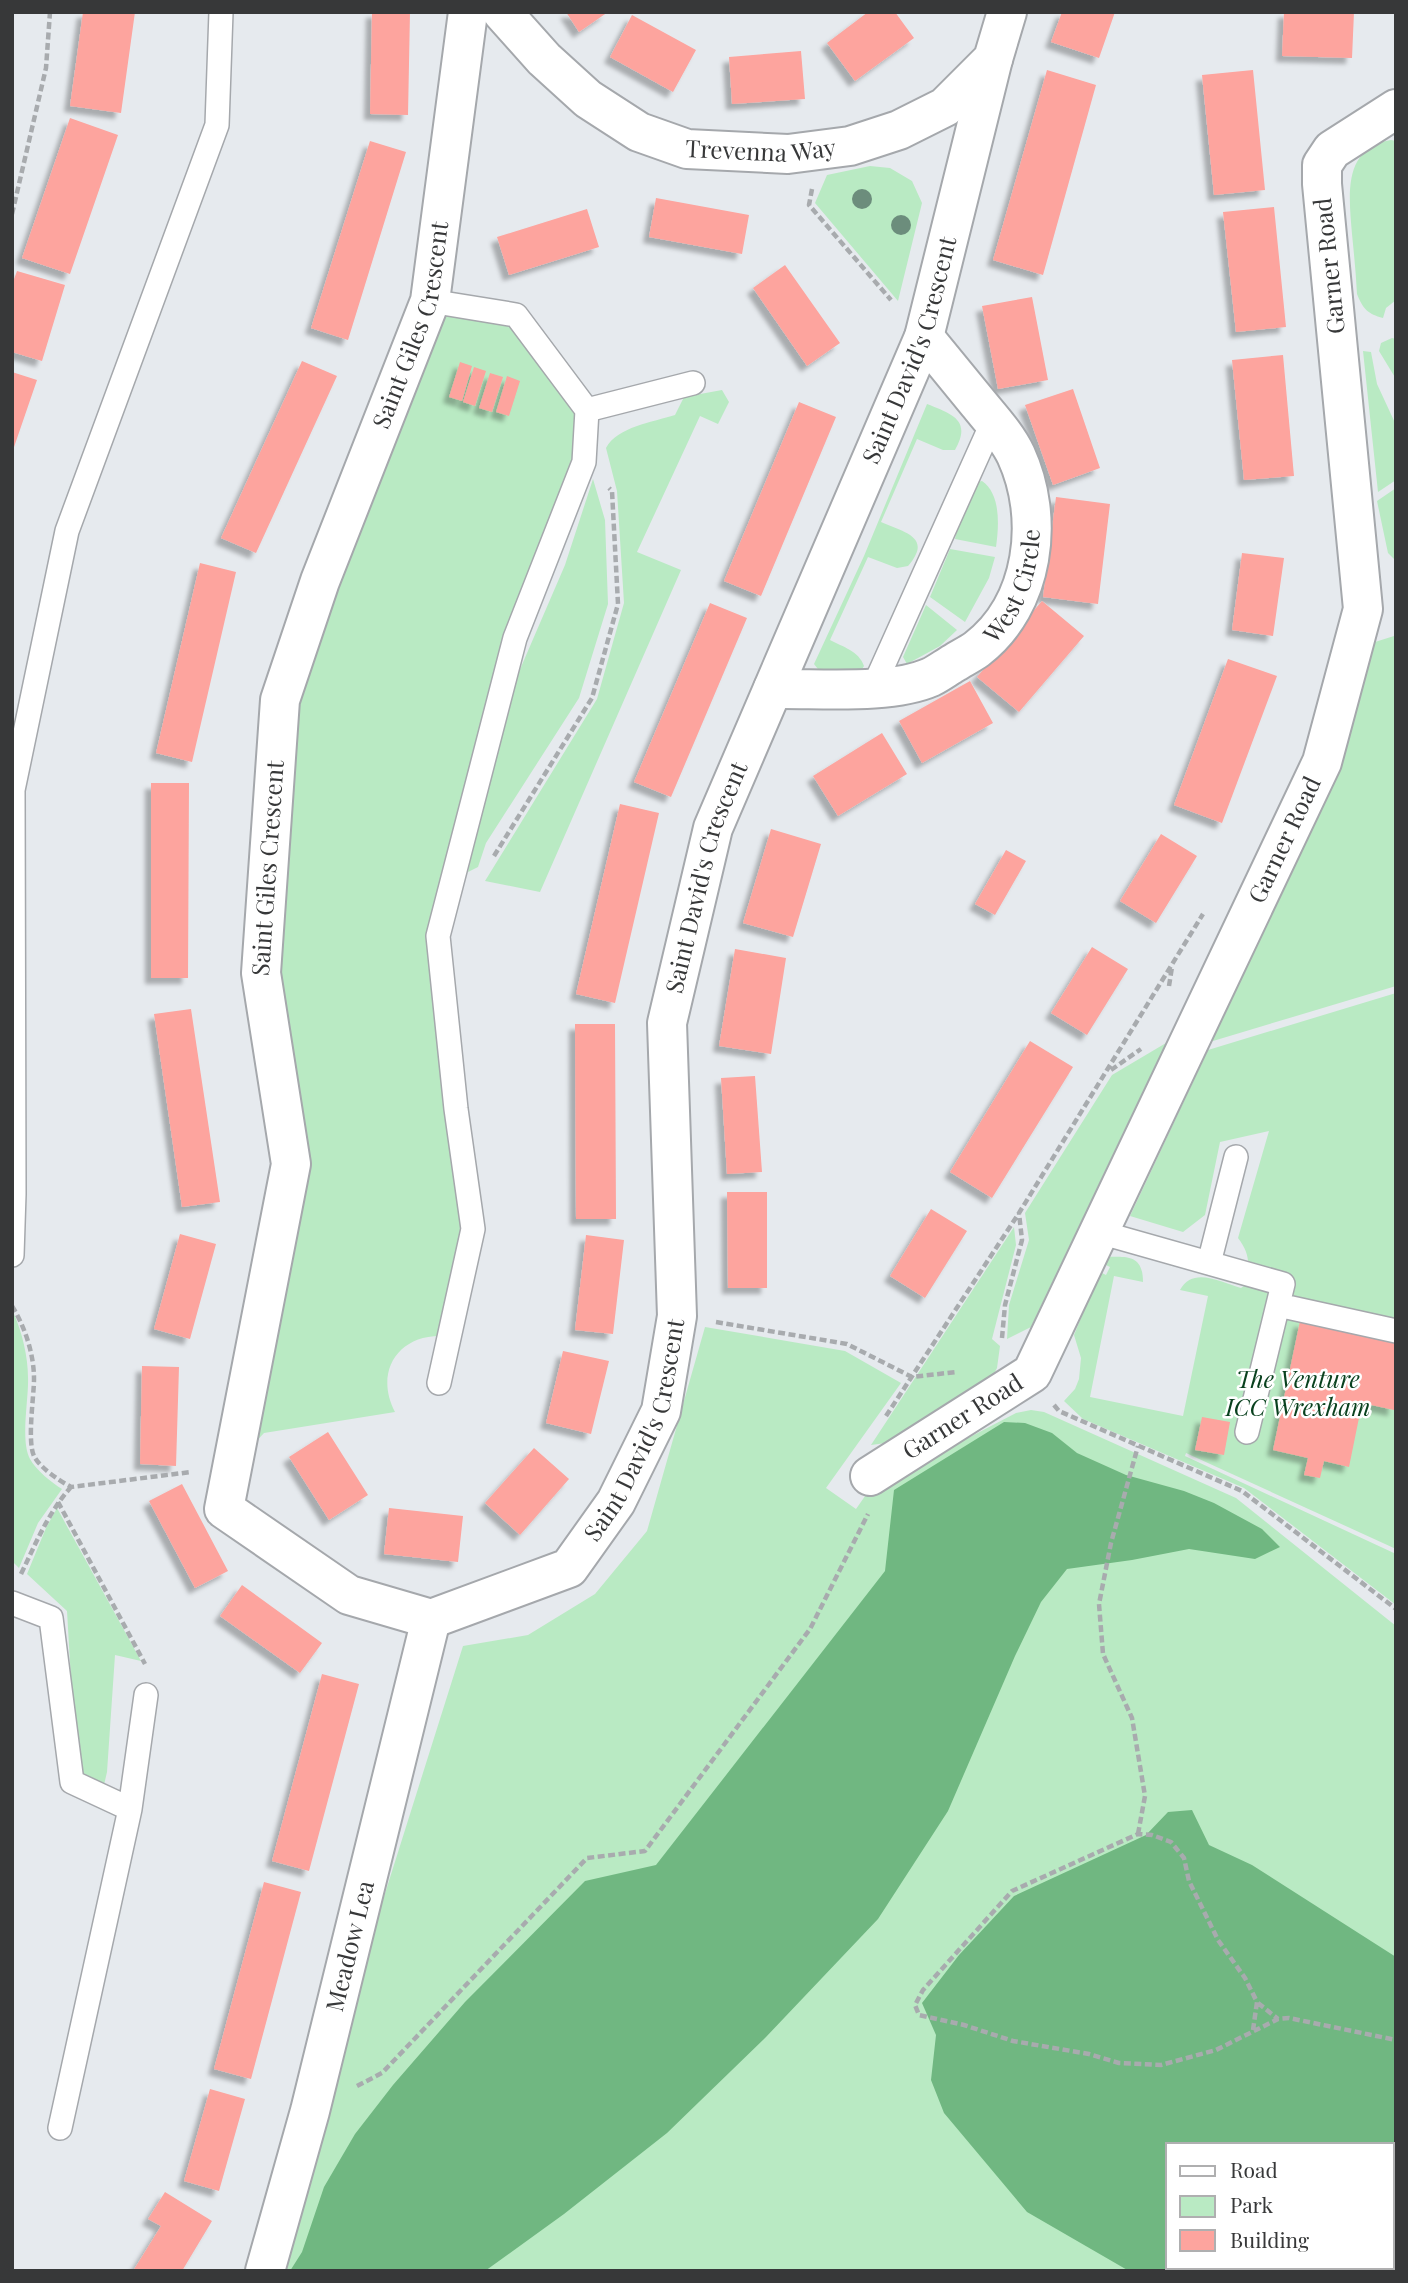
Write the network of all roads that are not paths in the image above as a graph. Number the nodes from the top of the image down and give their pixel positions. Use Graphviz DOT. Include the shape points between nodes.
graph roads {
  1 [pos="220,12"];
  2 [pos="468,12"];
  3 [pos="502,12"];
  4 [pos="1007,12"];
  5 [pos="993,59"];
  6 [pos="1396,109"];
  7 [pos="430,302"];
  8 [pos="924,337"];
  9 [pos="693,383"];
  10 [pos="587,410"];
  11 [pos="993,421"];
  12 [pos="1362,592"];
  13 [pos="1396,613"];
  14 [pos="873,688"];
  15 [pos="773,689"];
  16 [pos="1236,1157"];
  17 [pos="1099,1232"];
  18 [pos="12,1255"];
  19 [pos="1209,1263"];
  20 [pos="1278,1305"];
  21 [pos="1396,1331"];
  22 [pos="439,1383"];
  23 [pos="1247,1432"];
  24 [pos="870,1476"];
  25 [pos="12,1603"];
  26 [pos="432,1619"];
  27 [pos="146,1695"];
  28 [pos="130,1809"];
  29 [pos="60,2129"];
  30 [pos="265,2271"];
  1 -- 18 [label="lane" via="217,125 67,531 13,790"];
  2 -- 7 [label="street, Saint Giles Crescent"];
  3 -- 5 [label="street, Trevenna Way" via="588,99 639,132 687,149 788,154 850,146 899,130 945,107"];
  4 -- 5 [label="street, Trevenna Way"];
  5 -- 8 [label="street, Saint David's Crescent"];
  6 -- 12 [label="street, Garner Road" via="1332,150 1322,165"];
  7 -- 10 [label="lane" via="516,315"];
  7 -- 26 [label="street, Saint Giles Crescent" via="320,581 280,700 261,973 290,1164 225,1509 349,1595"];
  8 -- 11 [label="street, West Circle"];
  8 -- 15 [label="street, Saint David's Crescent"];
  9 -- 10 [label="lane"];
  10 -- 22 [label="lane" via="584,462 514,638 438,936 473,1229"];
  11 -- 14 [label="lane"];
  11 -- 14 [label="street, West Circle" via="1015,453 1029,489 1034,527 1029,565 1016,600 978,648 932,677"];
  12 -- 13 [label="street"];
  12 -- 17 [label="street, Garner Road" via="1363,609 1322,762"];
  14 -- 15 [label="street, West Circle"];
  15 -- 26 [label="street, Saint David's Crescent" via="713,828 667,1023 677,1316 661,1411 616,1502 569,1568"];
  16 -- 19 [label="lane"];
  17 -- 19 [label="lane"];
  17 -- 24 [label="street, Garner Road" via="1032,1373"];
  19 -- 20 [label="lane" via="1283,1284"];
  20 -- 21 [label="lane"];
  20 -- 23 [label="lane"];
  25 -- 28 [label="lane" via="51,1618 72,1782"];
  26 -- 30 [label="street, Meadow Lea" via="310,2111"];
  27 -- 28 [label="lane"];
  28 -- 29 [label="lane"];
}
